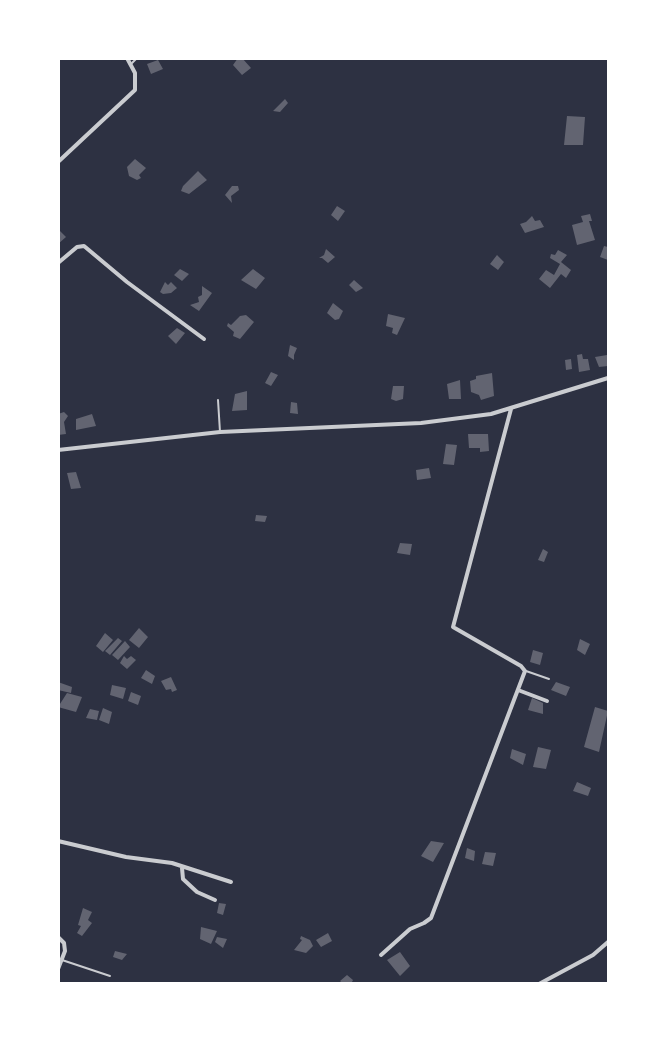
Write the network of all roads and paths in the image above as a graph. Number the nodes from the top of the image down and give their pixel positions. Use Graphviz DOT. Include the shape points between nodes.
graph roads {
  1 [pos="127,58"];
  2 [pos="137,58"];
  3 [pos="131,64"];
  4 [pos="58,162"];
  5 [pos="58,263"];
  6 [pos="204,339"];
  7 [pos="609,378"];
  8 [pos="218,400"];
  9 [pos="511,409"];
  10 [pos="220,432"];
  11 [pos="58,450"];
  12 [pos="525,671"];
  13 [pos="549,679"];
  14 [pos="518,690"];
  15 [pos="547,701"];
  16 [pos="58,841"];
  17 [pos="182,868"];
  18 [pos="231,882"];
  19 [pos="215,900"];
  20 [pos="58,937"];
  21 [pos="609,942"];
  22 [pos="381,955"];
  23 [pos="62,960"];
  24 [pos="58,969"];
  25 [pos="110,976"];
  26 [pos="539,984"];
  1 -- 3 [label="street"];
  2 -- 3 [label="lane"];
  3 -- 4 [label="street" via="135,90"];
  5 -- 6 [label="street" via="76,247 84,246"];
  7 -- 9 [label="street"];
  8 -- 10 [label="lane"];
  9 -- 10 [label="street" via="421,423"];
  9 -- 12 [label="street" via="453,627"];
  10 -- 11 [label="street"];
  12 -- 13 [label="lane"];
  12 -- 14 [label="street"];
  14 -- 15 [label="street"];
  14 -- 22 [label="street" via="431,918 410,928"];
  16 -- 17 [label="street"];
  17 -- 18 [label="street"];
  17 -- 19 [label="street" via="183,879 197,892"];
  20 -- 23 [label="street" via="64,943"];
  21 -- 26 [label="street"];
  23 -- 24 [label="street"];
  23 -- 25 [label="lane"];
}
